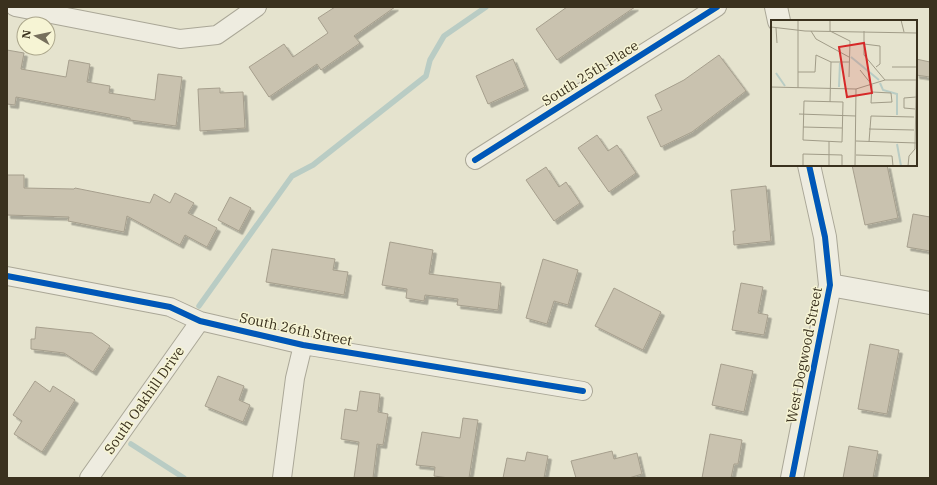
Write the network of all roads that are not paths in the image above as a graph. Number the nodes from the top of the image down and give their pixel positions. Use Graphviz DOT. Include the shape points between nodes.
graph roads {
  1 [pos="18,7"];
  2 [pos="257,7"];
  3 [pos="717,7"];
  4 [pos="776,7"];
  5 [pos="779,20"];
  6 [pos="475,160"];
  7 [pos="810,166"];
  8 [pos="7,276"];
  9 [pos="830,285"];
  10 [pos="930,303"];
  11 [pos="200,321"];
  12 [pos="303,345"];
  13 [pos="583,392"];
  14 [pos="89,478"];
  15 [pos="282,478"];
  16 [pos="792,478"];
  1 -- 2 [label="street" via="180,39 217,34"];
  3 -- 6 [label="street, South 25th Place"];
  4 -- 5 [label="street"];
  7 -- 9 [label="street, West Dogwood Street" via="825,237"];
  8 -- 11 [label="street, South 26th Street" via="170,307"];
  9 -- 10 [label="street"];
  9 -- 16 [label="street, West Dogwood Street"];
  11 -- 12 [label="street, South 26th Street"];
  11 -- 14 [label="street, South Oakhill Drive"];
  12 -- 13 [label="street, South 26th Street"];
  12 -- 15 [label="street" via="295,378"];
}
